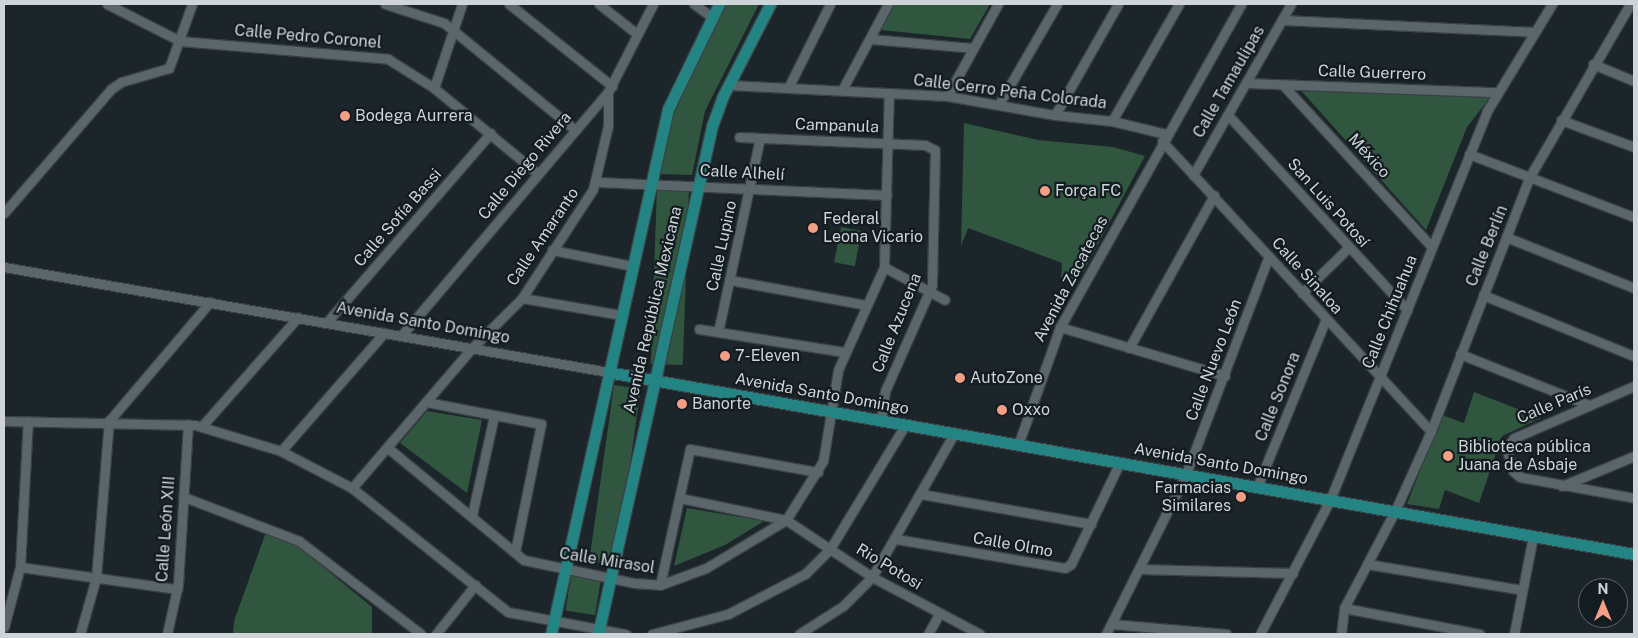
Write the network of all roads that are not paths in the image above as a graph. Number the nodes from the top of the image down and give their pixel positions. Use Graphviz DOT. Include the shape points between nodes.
graph roads {
  1 [pos="106,4"];
  2 [pos="192,4"];
  3 [pos="385,4"];
  4 [pos="462,4"];
  5 [pos="509,4"];
  6 [pos="600,4"];
  7 [pos="653,4"];
  8 [pos="694,4"];
  9 [pos="718,4"];
  10 [pos="770,4"];
  11 [pos="830,4"];
  12 [pos="888,4"];
  13 [pos="998,4"];
  14 [pos="1057,4"];
  15 [pos="1118,4"];
  16 [pos="1178,4"];
  17 [pos="1240,4"];
  18 [pos="1291,4"];
  19 [pos="1552,4"];
  20 [pos="1631,8"];
  21 [pos="712,17"];
  22 [pos="1282,20"];
  23 [pos="454,30"];
  24 [pos="1535,32"];
  25 [pos="637,34"];
  26 [pos="870,39"];
  27 [pos="180,41"];
  28 [pos="973,48"];
  29 [pos="1593,64"];
  30 [pos="1634,81"];
  31 [pos="1246,83"];
  32 [pos="1284,84"];
  33 [pos="729,86"];
  34 [pos="434,88"];
  35 [pos="788,88"];
  36 [pos="610,89"];
  37 [pos="842,90"];
  38 [pos="1497,92"];
  39 [pos="889,93"];
  40 [pos="947,96"];
  41 [pos="1000,104"];
  42 [pos="1055,115"];
  43 [pos="1228,115"];
  44 [pos="1561,120"];
  45 [pos="1112,121"];
  46 [pos="575,130"];
  47 [pos="491,133"];
  48 [pos="739,137"];
  49 [pos="760,138"];
  50 [pos="1164,138"];
  51 [pos="888,143"];
  52 [pos="932,148"];
  53 [pos="1634,148"];
  54 [pos="1469,154"];
  55 [pos="537,173"];
  56 [pos="1193,175"];
  57 [pos="1530,176"];
  58 [pos="597,182"];
  59 [pos="650,184"];
  60 [pos="698,186"];
  61 [pos="750,189"];
  62 [pos="887,195"];
  63 [pos="1214,195"];
  64 [pos="4,213"];
  65 [pos="1634,217"];
  66 [pos="1506,237"];
  67 [pos="1432,247"];
  68 [pos="1348,248"];
  69 [pos="552,250"];
  70 [pos="1269,256"];
  71 [pos="632,266"];
  72 [pos="4,267"];
  73 [pos="884,267"];
  74 [pos="730,280"];
  75 [pos="1634,288"];
  76 [pos="930,292"];
  77 [pos="1302,293"];
  78 [pos="1483,296"];
  79 [pos="522,298"];
  80 [pos="945,300"];
  81 [pos="210,302"];
  82 [pos="866,305"];
  83 [pos="1407,310"];
  84 [pos="621,315"];
  85 [pos="298,317"];
  86 [pos="1326,319"];
  87 [pos="327,322"];
  88 [pos="1060,327"];
  89 [pos="700,329"];
  90 [pos="718,332"];
  91 [pos="384,333"];
  92 [pos="401,336"];
  93 [pos="1129,348"];
  94 [pos="471,349"];
  95 [pos="844,352"];
  96 [pos="1460,354"];
  97 [pos="1634,356"];
  98 [pos="608,372"];
  99 [pos="1225,376"];
  100 [pos="1381,376"];
  101 [pos="654,380"];
  102 [pos="1634,386"];
  103 [pos="426,402"];
  104 [pos="1589,405"];
  105 [pos="831,412"];
  106 [pos="494,416"];
  107 [pos="881,420"];
  108 [pos="4,421"];
  109 [pos="28,421"];
  110 [pos="109,421"];
  111 [pos="188,424"];
  112 [pos="905,425"];
  113 [pos="202,426"];
  114 [pos="1431,431"];
  115 [pos="954,434"];
  116 [pos="1018,445"];
  117 [pos="388,448"];
  118 [pos="281,451"];
  119 [pos="1634,456"];
  120 [pos="1120,462"];
  121 [pos="818,472"];
  122 [pos="1186,474"];
  123 [pos="1562,486"];
  124 [pos="1258,487"];
  125 [pos="352,488"];
  126 [pos="921,494"];
  127 [pos="184,497"];
  128 [pos="680,498"];
  129 [pos="1634,498"];
  130 [pos="1330,500"];
  131 [pos="1395,511"];
  132 [pos="472,515"];
  133 [pos="786,520"];
  134 [pos="1091,524"];
  135 [pos="1532,536"];
  136 [pos="896,539"];
  137 [pos="830,549"];
  138 [pos="515,552"];
  139 [pos="1634,554"];
  140 [pos="1368,564"];
  141 [pos="20,567"];
  142 [pos="1139,569"];
  143 [pos="564,570"];
  144 [pos="1293,573"];
  145 [pos="872,576"];
  146 [pos="96,578"];
  147 [pos="610,578"];
  148 [pos="475,585"];
  149 [pos="660,585"];
  150 [pos="177,589"];
  151 [pos="1522,590"];
  152 [pos="1344,608"];
  153 [pos="939,614"];
  154 [pos="554,620"];
  155 [pos="1112,624"];
  156 [pos="4,627"];
  157 [pos="599,631"];
  158 [pos="80,634"];
  159 [pos="167,634"];
  160 [pos="421,634"];
  161 [pos="436,634"];
  162 [pos="551,634"];
  163 [pos="626,634"];
  164 [pos="652,634"];
  165 [pos="799,634"];
  166 [pos="928,634"];
  167 [pos="980,634"];
  168 [pos="1106,634"];
  169 [pos="1227,634"];
  170 [pos="1260,634"];
  171 [pos="1341,634"];
  172 [pos="1480,634"];
  173 [pos="1514,634"];
  1 -- 27 [label="street, Calle Pedro Coronel"];
  2 -- 27 [label="street"];
  3 -- 23 [label="street" via="438,20"];
  4 -- 23 [label="street"];
  5 -- 36 [label="street"];
  6 -- 25 [label="street"];
  7 -- 25 [label="street, Calle Diego Rivera"];
  8 -- 21 [label="street"];
  9 -- 21 [label="main road, Avenida República Mexicana"];
  10 -- 33 [label="main road, Avenida República Mexicana"];
  11 -- 35 [label="street"];
  12 -- 26 [label="street"];
  13 -- 28 [label="street"];
  14 -- 41 [label="street"];
  15 -- 42 [label="street"];
  16 -- 45 [label="street"];
  17 -- 50 [label="street, Avenida Zacatecas"];
  18 -- 22 [label="street, Calle Tamaulipas"];
  19 -- 24 [label="street, Calle Chihuahua"];
  20 -- 29 [label="street, Calle Berlín"];
  21 -- 59 [label="main road, Avenida República Mexicana" via="671,99"];
  22 -- 24 [label="street"];
  22 -- 31 [label="street, Calle Tamaulipas"];
  23 -- 34 [label="street"];
  23 -- 46 [label="street"];
  24 -- 38 [label="street, Calle Chihuahua"];
  25 -- 36 [label="street, Calle Diego Rivera"];
  26 -- 28 [label="street"];
  26 -- 37 [label="street"];
  27 -- 34 [label="street, Calle Pedro Coronel" via="384,58"];
  27 -- 64 [label="street" via="165,71 121,82 111,89"];
  28 -- 40 [label="street"];
  29 -- 30 [label="street"];
  29 -- 44 [label="street, Calle Berlín"];
  31 -- 32 [label="street, Calle Guerrero"];
  31 -- 43 [label="street, Calle Tamaulipas"];
  32 -- 38 [label="street, Calle Guerrero"];
  32 -- 67 [label="street, México"];
  33 -- 35 [label="street, Calle Cerro Peña Colorada"];
  33 -- 60 [label="main road, Avenida República Mexicana" via="716,112"];
  34 -- 47 [label="street, Calle Pedro Coronel"];
  35 -- 37 [label="street, Calle Cerro Peña Colorada"];
  36 -- 46 [label="street, Calle Diego Rivera"];
  36 -- 58 [label="street, Calle Amaranto" via="608,126"];
  37 -- 39 [label="street, Calle Cerro Peña Colorada"];
  38 -- 54 [label="street, Calle Chihuahua"];
  39 -- 40 [label="street, Calle Cerro Peña Colorada"];
  39 -- 51 [label="street, Calle Mirasol"];
  40 -- 41 [label="street, Calle Cerro Peña Colorada"];
  41 -- 42 [label="street, Calle Cerro Peña Colorada"];
  42 -- 45 [label="street, Calle Cerro Peña Colorada"];
  43 -- 56 [label="street, Calle Tamaulipas"];
  43 -- 68 [label="street, San Luis Potosí"];
  44 -- 53 [label="street"];
  44 -- 57 [label="street, Calle Berlín"];
  45 -- 50 [label="street, Calle Cerro Peña Colorada"];
  46 -- 55 [label="street, Calle Diego Rivera"];
  47 -- 55 [label="street, Calle Pedro Coronel"];
  47 -- 87 [label="street, Calle Sofía Bassi"];
  48 -- 49 [label="street, Campanula"];
  49 -- 51 [label="street, Campanula"];
  49 -- 61 [label="street, Calle Lupino"];
  50 -- 56 [label="street, Calle Sinaloa"];
  50 -- 88 [label="street, Avenida Zacatecas"];
  51 -- 52 [label="street, Campanula"];
  51 -- 62 [label="street, Calle Mirasol"];
  52 -- 76 [label="street, Calle Azucena" via="937,157 935,261"];
  54 -- 57 [label="street"];
  54 -- 67 [label="street, Calle Chihuahua"];
  55 -- 92 [label="street, Calle Diego Rivera"];
  56 -- 63 [label="street, Calle Sinaloa"];
  57 -- 65 [label="street"];
  57 -- 66 [label="street, Calle Berlín"];
  58 -- 59 [label="street, Calle Alhelí"];
  58 -- 69 [label="street, Calle Amaranto"];
  59 -- 60 [label="street, Calle Alhelí"];
  59 -- 71 [label="main road, Avenida República Mexicana"];
  60 -- 61 [label="street, Calle Alhelí"];
  60 -- 101 [label="main road, Avenida República Mexicana"];
  61 -- 62 [label="street, Calle Alhelí"];
  61 -- 74 [label="street, Calle Lupino"];
  62 -- 73 [label="street, Calle Mirasol"];
  63 -- 70 [label="street, Calle Sinaloa"];
  63 -- 93 [label="street"];
  66 -- 75 [label="street"];
  66 -- 78 [label="street, Calle Berlín"];
  67 -- 83 [label="street, Calle Chihuahua"];
  68 -- 77 [label="street"];
  68 -- 83 [label="street, San Luis Potosí"];
  69 -- 71 [label="street"];
  69 -- 79 [label="street, Calle Amaranto"];
  70 -- 77 [label="street, Calle Sinaloa"];
  70 -- 99 [label="street, Calle Nuevo León"];
  71 -- 84 [label="main road, Avenida República Mexicana"];
  72 -- 81 [label="street, Avenida Santo Domingo"];
  73 -- 76 [label="street"];
  73 -- 82 [label="street, Calle Mirasol"];
  74 -- 82 [label="street"];
  74 -- 90 [label="street, Calle Lupino"];
  76 -- 80 [label="street"];
  76 -- 107 [label="street, Calle Azucena" via="887,386"];
  77 -- 86 [label="street, Calle Sinaloa"];
  78 -- 96 [label="street, Calle Berlín"];
  78 -- 97 [label="street"];
  79 -- 84 [label="street"];
  79 -- 94 [label="street, Calle Amaranto"];
  81 -- 85 [label="street, Avenida Santo Domingo"];
  81 -- 110 [label="street"];
  82 -- 95 [label="street, Calle Mirasol"];
  83 -- 100 [label="street, Calle Chihuahua"];
  84 -- 98 [label="main road, Avenida República Mexicana"];
  85 -- 87 [label="street, Avenida Santo Domingo"];
  85 -- 113 [label="street"];
  86 -- 100 [label="street, Calle Sinaloa"];
  86 -- 124 [label="street, Calle Sonora"];
  87 -- 91 [label="street, Avenida Santo Domingo"];
  88 -- 93 [label="street"];
  88 -- 116 [label="street, Avenida Zacatecas"];
  89 -- 90 [label="street"];
  90 -- 95 [label="street"];
  91 -- 92 [label="street, Avenida Santo Domingo"];
  91 -- 118 [label="street"];
  92 -- 94 [label="street, Avenida Santo Domingo"];
  93 -- 99 [label="street"];
  94 -- 98 [label="street, Avenida Santo Domingo"];
  94 -- 103 [label="street, Calle Amaranto"];
  95 -- 105 [label="street, Calle Mirasol"];
  96 -- 104 [label="street"];
  96 -- 114 [label="street, Calle Berlín"];
  98 -- 101 [label="main road, Avenida Santo Domingo"];
  98 -- 143 [label="main road, Avenida República Mexicana"];
  99 -- 122 [label="street, Calle Nuevo León"];
  100 -- 114 [label="street, Calle Sinaloa"];
  100 -- 130 [label="street, Calle Chihuahua"];
  101 -- 105 [label="main road, Avenida Santo Domingo"];
  101 -- 147 [label="main road, Avenida República Mexicana"];
  102 -- 104 [label="street, Calle París"];
  103 -- 106 [label="street"];
  103 -- 117 [label="street, Calle Amaranto"];
  104 -- 123 [label="street, Calle París" via="1507,443 1506,453 1516,475"];
  105 -- 107 [label="main road, Avenida Santo Domingo"];
  105 -- 121 [label="street, Calle Mirasol" via="828,447"];
  106 -- 132 [label="street"];
  106 -- 138 [label="street" via="541,424"];
  107 -- 112 [label="main road, Avenida Santo Domingo"];
  108 -- 109 [label="street"];
  109 -- 110 [label="street"];
  109 -- 141 [label="street"];
  110 -- 111 [label="street"];
  110 -- 146 [label="street"];
  111 -- 113 [label="street"];
  111 -- 127 [label="street, Calle León XIII"];
  112 -- 115 [label="main road, Avenida Santo Domingo"];
  112 -- 137 [label="street"];
  113 -- 118 [label="street"];
  114 -- 131 [label="street, Calle Berlín"];
  115 -- 116 [label="main road, Avenida Santo Domingo"];
  115 -- 126 [label="street"];
  116 -- 120 [label="main road, Avenida Santo Domingo"];
  117 -- 125 [label="street, Calle Amaranto"];
  117 -- 132 [label="street, Calle Mirasol"];
  118 -- 125 [label="street"];
  119 -- 123 [label="street"];
  120 -- 122 [label="main road, Avenida Santo Domingo"];
  120 -- 134 [label="street, Calle Olmo"];
  121 -- 128 [label="street" via="690,449"];
  121 -- 133 [label="street, Calle Mirasol"];
  122 -- 124 [label="main road, Avenida Santo Domingo"];
  122 -- 142 [label="street, Calle Nuevo León"];
  123 -- 129 [label="street"];
  124 -- 130 [label="main road, Avenida Santo Domingo"];
  125 -- 148 [label="street"];
  126 -- 134 [label="street"];
  126 -- 136 [label="street"];
  127 -- 150 [label="street, Calle León XIII"];
  127 -- 160 [label="street" via="299,541"];
  128 -- 133 [label="street"];
  128 -- 149 [label="street"];
  130 -- 131 [label="main road, Avenida Santo Domingo"];
  130 -- 144 [label="street, Calle Chihuahua"];
  131 -- 135 [label="main road, Avenida Santo Domingo"];
  131 -- 140 [label="street, Calle Berlín"];
  132 -- 138 [label="street, Calle Mirasol"];
  133 -- 137 [label="street, Rio Potosi"];
  133 -- 149 [label="street, Calle Mirasol" via="732,554"];
  134 -- 136 [label="street, Calle Olmo" via="1071,564 1065,568"];
  135 -- 139 [label="main road, Avenida Santo Domingo"];
  135 -- 151 [label="street"];
  136 -- 145 [label="street"];
  137 -- 145 [label="street, Rio Potosi"];
  137 -- 164 [label="street" via="805,574 744,607 710,620"];
  138 -- 143 [label="street, Calle Mirasol" via="530,562"];
  140 -- 151 [label="street"];
  140 -- 152 [label="street, Calle Berlín"];
  141 -- 146 [label="street"];
  141 -- 156 [label="street"];
  142 -- 144 [label="street"];
  142 -- 155 [label="street, Calle Nuevo León"];
  143 -- 147 [label="street, Calle Mirasol"];
  143 -- 154 [label="main road, Avenida República Mexicana"];
  144 -- 170 [label="street, Calle Chihuahua"];
  145 -- 153 [label="street, Rio Potosi"];
  145 -- 165 [label="street" via="843,606"];
  146 -- 150 [label="street"];
  146 -- 158 [label="street"];
  147 -- 149 [label="street, Calle Mirasol"];
  147 -- 157 [label="main road, Avenida República Mexicana"];
  148 -- 154 [label="street" via="508,612"];
  148 -- 161 [label="street"];
  150 -- 159 [label="street, Calle León XIII"];
  151 -- 173 [label="street"];
  152 -- 171 [label="street"];
  152 -- 172 [label="street"];
  153 -- 166 [label="street"];
  153 -- 167 [label="street, Rio Potosi"];
  154 -- 157 [label="street"];
  154 -- 162 [label="main road, Avenida República Mexicana"];
  155 -- 168 [label="street, Calle Nuevo León"];
  155 -- 169 [label="street"];
  157 -- 163 [label="street"];
}
